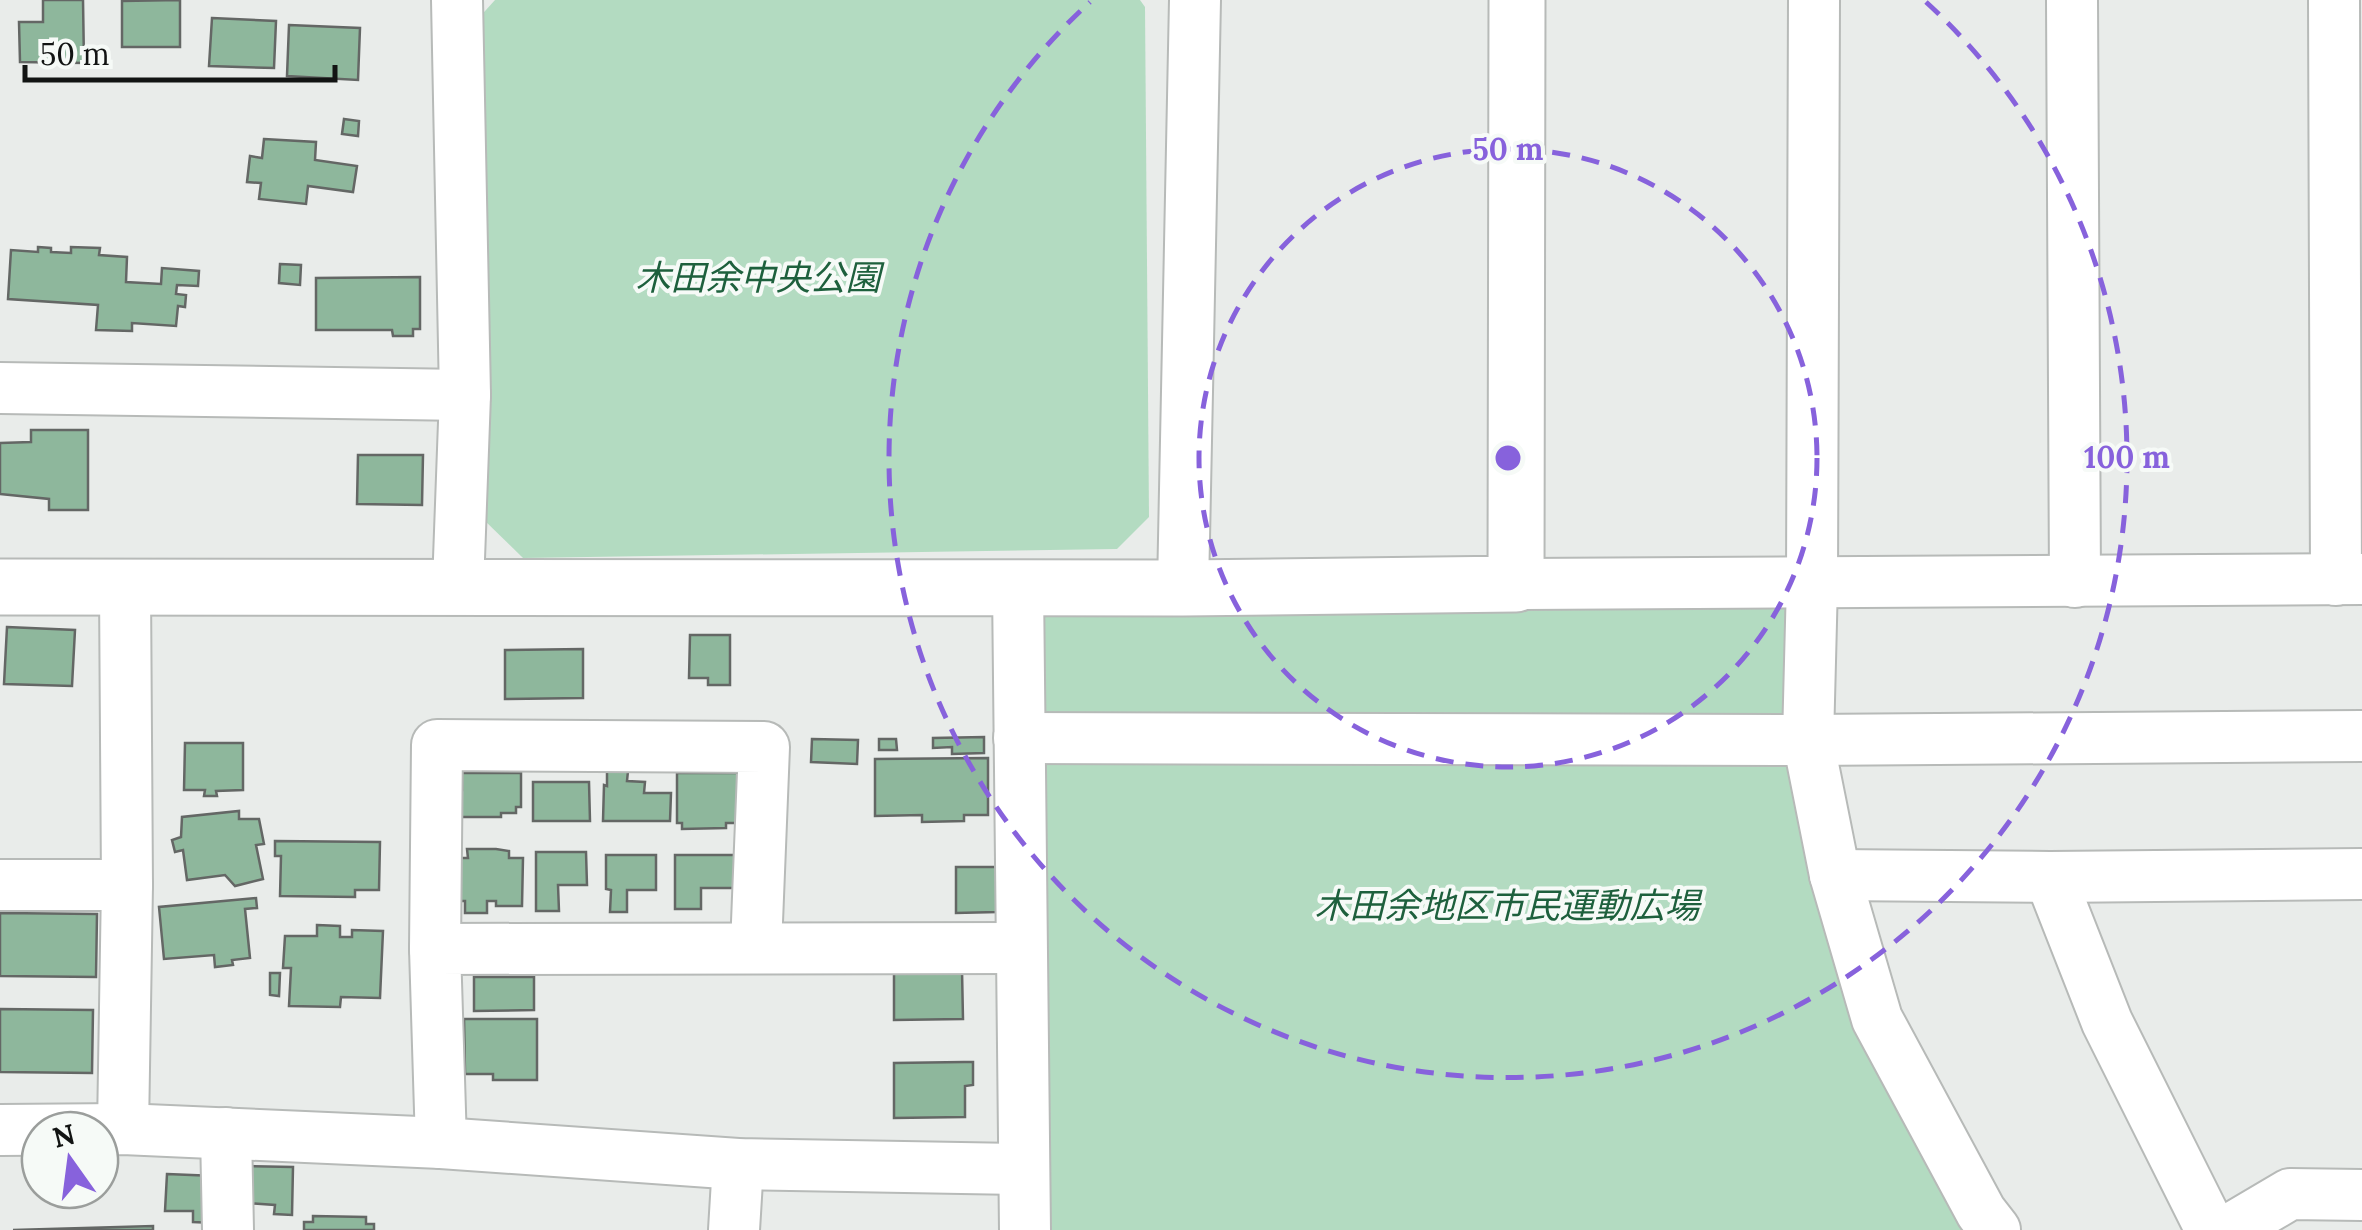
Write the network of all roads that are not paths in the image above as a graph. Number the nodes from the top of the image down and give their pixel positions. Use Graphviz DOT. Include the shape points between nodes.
graph roads {
  1 [pos="457,0"];
  2 [pos="1196,0"];
  3 [pos="1517,0"];
  4 [pos="1814,0"];
  5 [pos="2072,0"];
  6 [pos="2334,0"];
  7 [pos="0,388"];
  8 [pos="466,394"];
  9 [pos="2349,579"];
  10 [pos="2075,582"];
  11 [pos="1812,583"];
  12 [pos="1516,584"];
  13 [pos="458,586"];
  14 [pos="1018,586"];
  15 [pos="0,587"];
  16 [pos="124,588"];
  17 [pos="1183,588"];
  18 [pos="2362,736"];
  19 [pos="1019,738"];
  20 [pos="1808,740"];
  21 [pos="2362,874"];
  22 [pos="1836,875"];
  23 [pos="2050,878"];
  24 [pos="0,885"];
  25 [pos="127,885"];
  26 [pos="756,948"];
  27 [pos="1021,948"];
  28 [pos="435,949"];
  29 [pos="123,1128"];
  30 [pos="0,1130"];
  31 [pos="226,1133"];
  32 [pos="441,1142"];
  33 [pos="738,1164"];
  34 [pos="1024,1169"];
  35 [pos="2362,1195"];
  36 [pos="228,1230"];
  37 [pos="734,1230"];
  38 [pos="1025,1230"];
  39 [pos="1996,1230"];
  40 [pos="2211,1230"];
  41 [pos="2229,1230"];
  1 -- 8 [label="street"];
  2 -- 17 [label="street"];
  3 -- 12 [label="street"];
  4 -- 11 [label="street"];
  5 -- 10 [label="street"];
  6 -- 9 [label="street"];
  7 -- 8 [label="street"];
  8 -- 13 [label="street"];
  9 -- 10 [label="street"];
  10 -- 11 [label="street"];
  11 -- 12 [label="street"];
  11 -- 20 [label="street"];
  12 -- 17 [label="street"];
  13 -- 14 [label="street"];
  13 -- 16 [label="street"];
  14 -- 17 [label="street"];
  14 -- 19 [label="street"];
  15 -- 16 [label="street"];
  16 -- 25 [label="street"];
  18 -- 20 [label="street"];
  19 -- 20 [label="street"];
  19 -- 27 [label="street"];
  20 -- 22 [label="street"];
  21 -- 23 [label="street"];
  22 -- 23 [label="street"];
  22 -- 39 [label="street" via="1877,1019"];
  23 -- 40 [label="street" via="2108,1022"];
  24 -- 25 [label="street"];
  25 -- 29 [label="street"];
  26 -- 27 [label="street"];
  26 -- 28 [label="street"];
  26 -- 28 [label="street" via="764,747 437,745"];
  27 -- 34 [label="street"];
  28 -- 32 [label="street"];
  29 -- 30 [label="street"];
  29 -- 31 [label="street"];
  31 -- 32 [label="street"];
  31 -- 36 [label="street"];
  32 -- 33 [label="street"];
  33 -- 34 [label="street"];
  33 -- 37 [label="street"];
  34 -- 38 [label="street"];
  35 -- 41 [label="street" via="2290,1194"];
}
